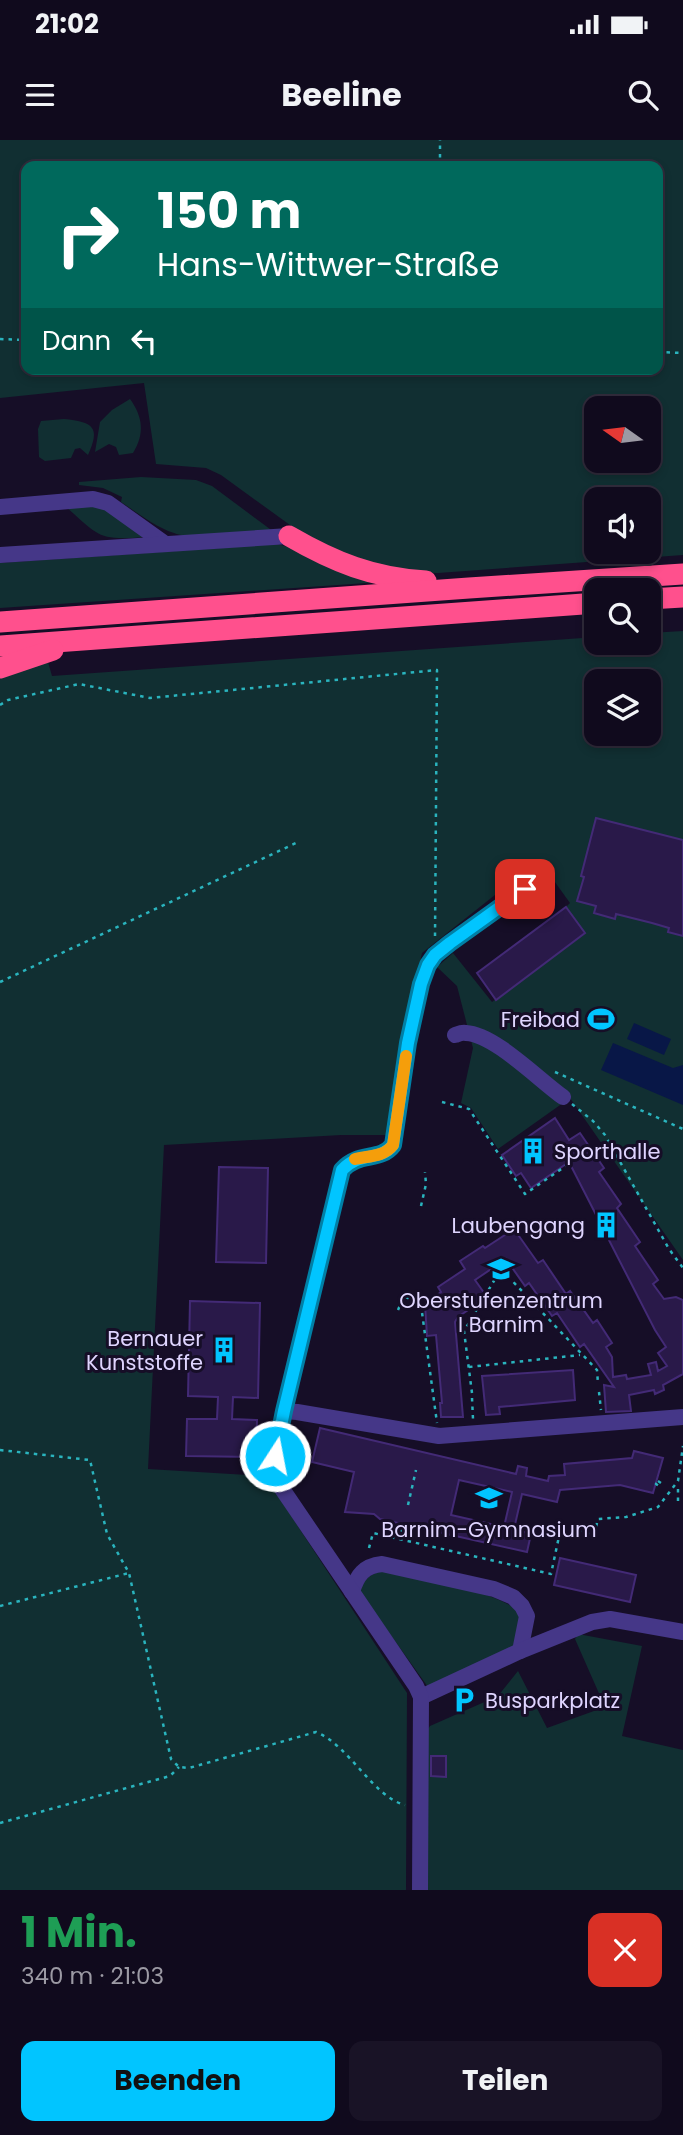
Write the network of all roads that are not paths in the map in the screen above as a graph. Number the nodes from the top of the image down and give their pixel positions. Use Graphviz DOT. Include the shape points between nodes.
graph roads {
  1 [pos="0,507"];
  2 [pos="289,536"];
  3 [pos="164,543"];
  4 [pos="0,555"];
  5 [pos="683,574"];
  6 [pos="469,588"];
  7 [pos="683,597"];
  8 [pos="661,598"];
  9 [pos="584,604"];
  10 [pos="0,622"];
  11 [pos="85,640"];
  12 [pos="0,646"];
  13 [pos="0,668"];
  14 [pos="525,889"];
  15 [pos="455,1035"];
  16 [pos="563,1097"];
  17 [pos="284,1411"];
  18 [pos="681,1413"];
  19 [pos="352,1592"];
  20 [pos="683,1632"];
  21 [pos="520,1651"];
  22 [pos="421,1697"];
  23 [pos="420,1890"];
  1 -- 3 [label="street" via="93,499 108,503"];
  2 -- 3 [label="street"];
  2 -- 6 [label="highway" via="364,571 451,581"];
  3 -- 4 [label="street"];
  5 -- 6 [label="highway"];
  6 -- 10 [label="highway"];
  7 -- 8 [label="highway"];
  9 -- 11 [label="highway"];
  11 -- 12 [label="highway"];
  11 -- 13 [label="highway"];
  14 -- 17 [label="street" via="435,955 428,965 408,1043 393,1145 382,1154 354,1160 342,1170"];
  15 -- 16 [label="street" via="466,1032 485,1038"];
  17 -- 18 [label="street" via="439,1436"];
  17 -- 19 [label="street" via="272,1474"];
  19 -- 21 [label="street" via="360,1574 382,1564 494,1589 513,1597 527,1616"];
  19 -- 22 [label="street"];
  20 -- 21 [label="street" via="610,1619"];
  21 -- 22 [label="street"];
  22 -- 23 [label="street"];
}
